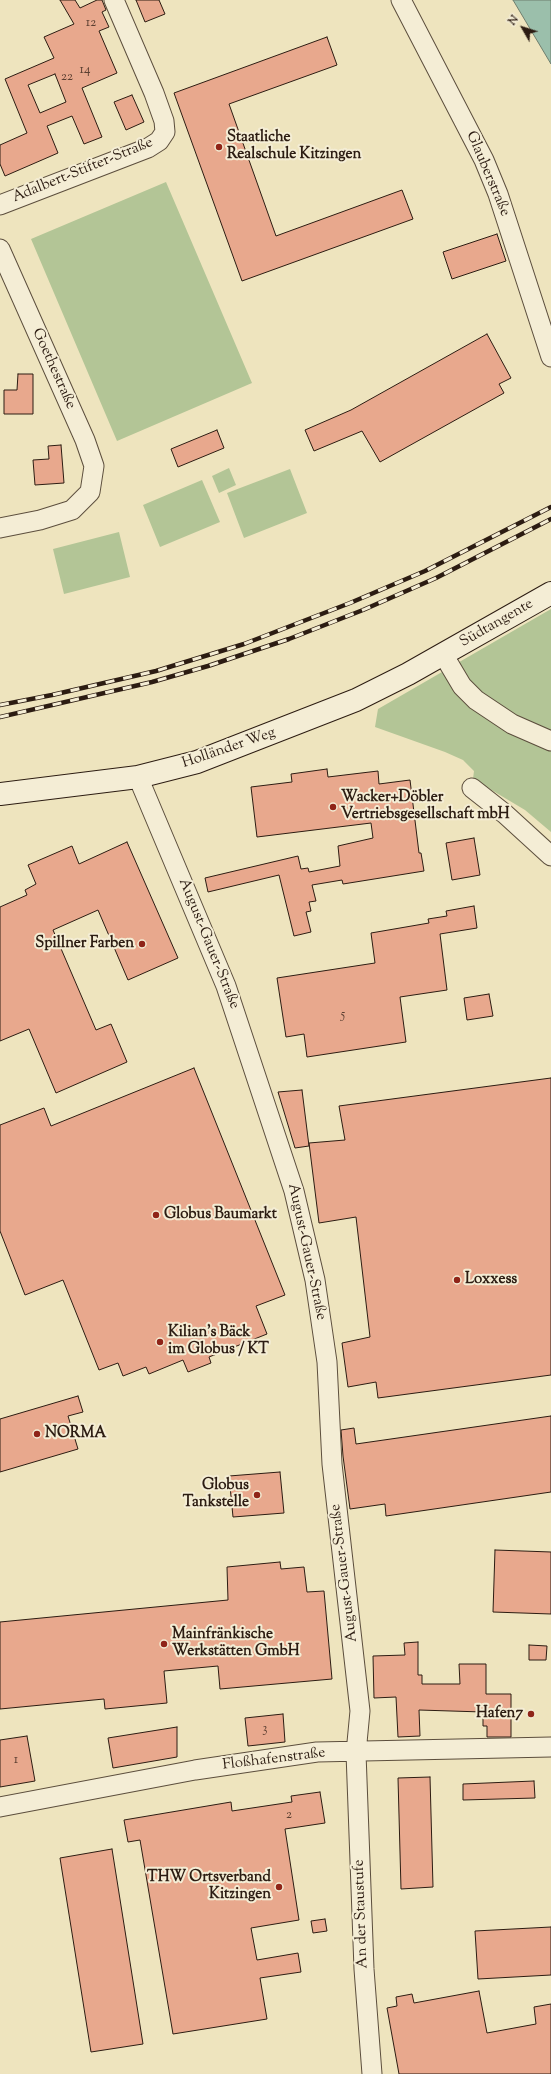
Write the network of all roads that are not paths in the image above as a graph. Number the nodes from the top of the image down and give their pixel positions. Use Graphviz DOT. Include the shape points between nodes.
graph roads {
  1 [pos="114,0"];
  2 [pos="401,0"];
  3 [pos="0,205"];
  4 [pos="0,249"];
  5 [pos="551,358"];
  6 [pos="0,528"];
  7 [pos="551,593"];
  8 [pos="443,654"];
  9 [pos="551,741"];
  10 [pos="138,777"];
  11 [pos="472,788"];
  12 [pos="0,794"];
  13 [pos="551,856"];
  14 [pos="551,1747"];
  15 [pos="356,1753"];
  16 [pos="0,1807"];
  17 [pos="372,2074"];
  1 -- 3 [label="street, Adalbert-Stifter-Straße" via="154,93 164,121 165,132 159,141 148,148"];
  2 -- 5 [label="street, Glauberstraße" via="484,160 498,194"];
  4 -- 6 [label="street, Goethestraße" via="85,440 94,466 90,492 72,510"];
  7 -- 8 [label="main road, Südtangente"];
  8 -- 9 [label="street" via="462,686 476,700 512,724"];
  8 -- 10 [label="main road, Holländer Weg" via="356,700 290,727 197,762"];
  10 -- 12 [label="main road, Holländer Weg"];
  10 -- 15 [label="street, August-Gauer-Straße" via="226,986 294,1191 315,1280 327,1362 332,1464 360,1711"];
  11 -- 13 [label="street"];
  14 -- 15 [label="street, Floßhafenstraße"];
  15 -- 16 [label="street, Floßhafenstraße" via="317,1752 195,1770"];
  15 -- 17 [label="street, An der Staustufe" via="364,1969"];
}
